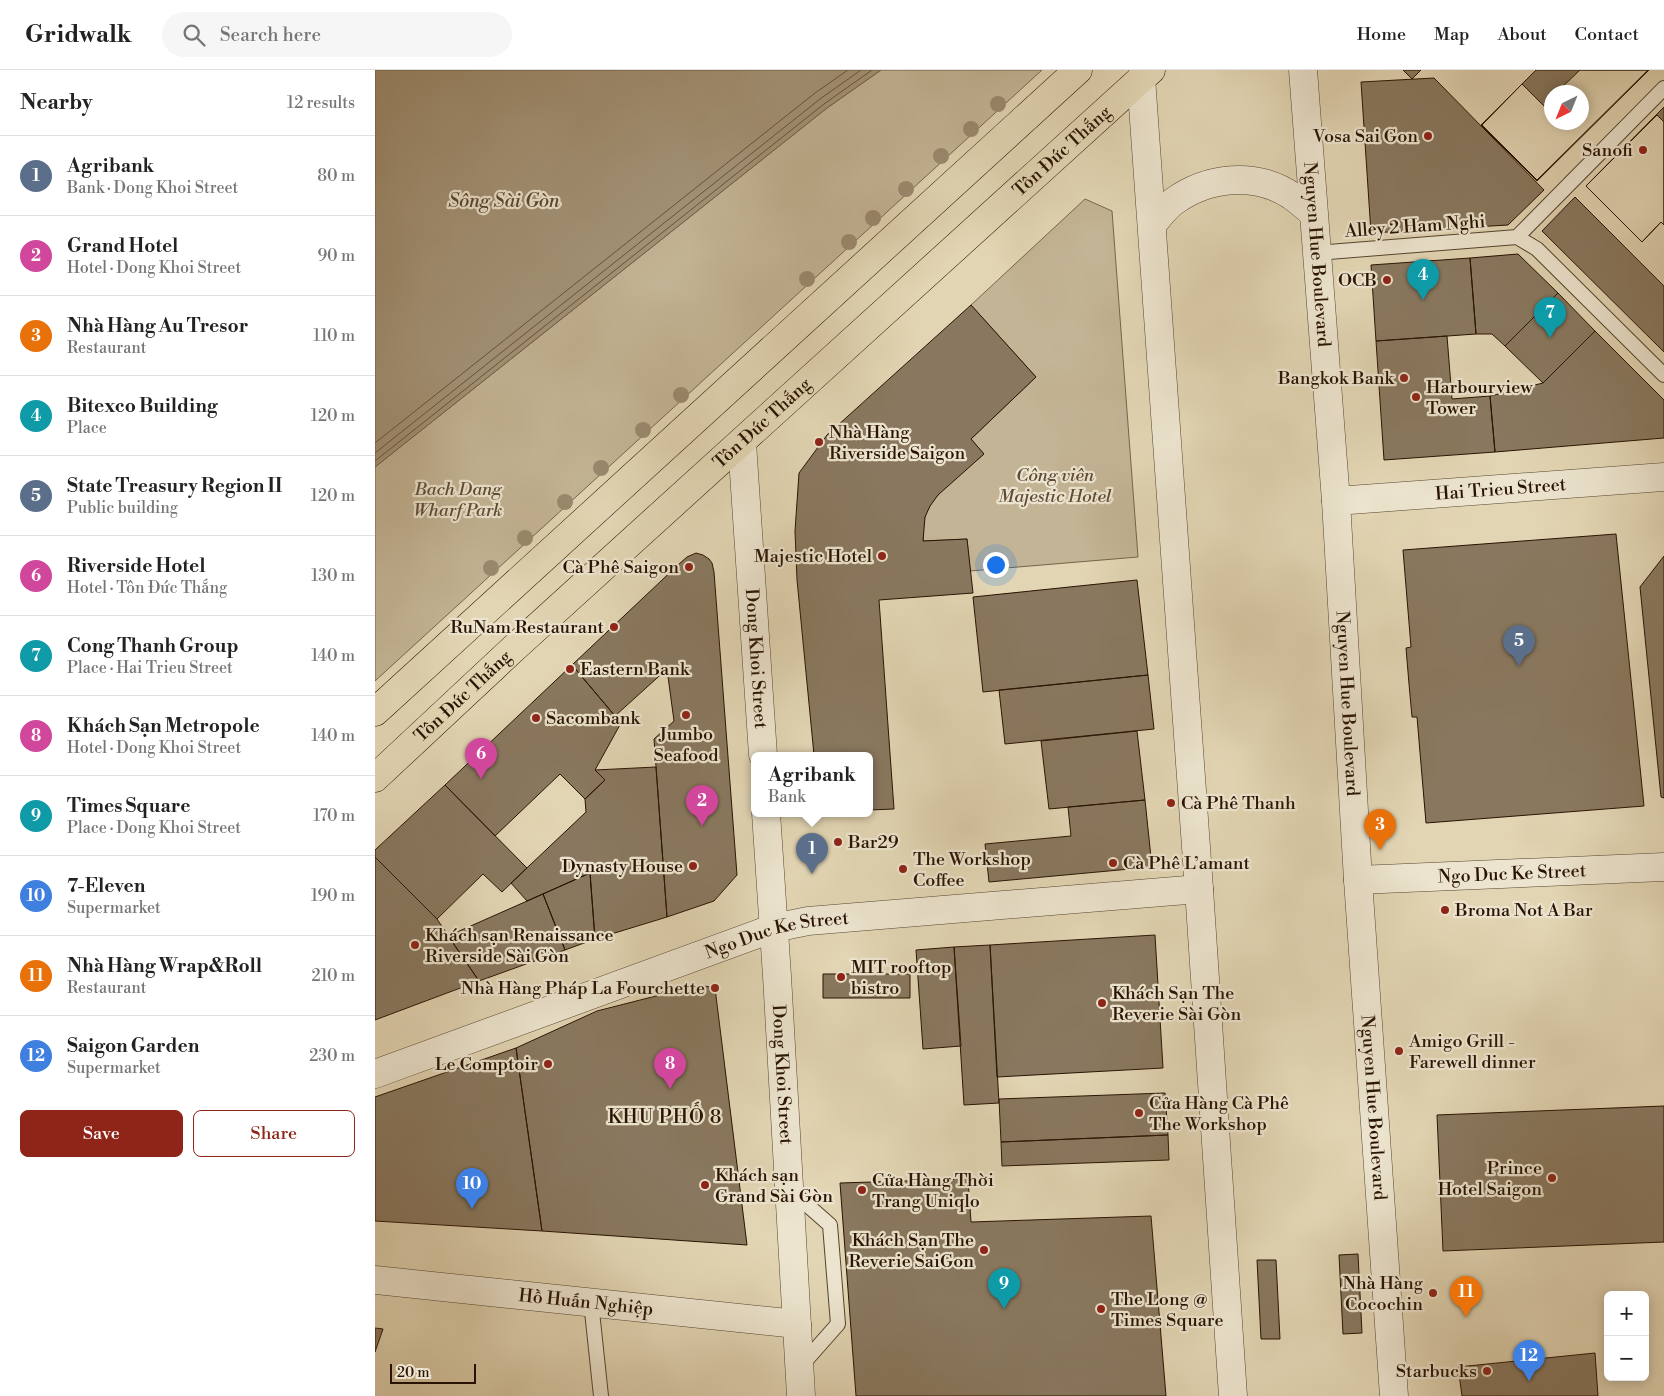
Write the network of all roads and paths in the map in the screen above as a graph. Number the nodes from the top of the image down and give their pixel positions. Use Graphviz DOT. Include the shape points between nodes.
graph roads {
  1 [pos="1077,70"];
  2 [pos="1303,70"];
  3 [pos="1146,74"];
  4 [pos="1664,88"];
  5 [pos="1313,213"];
  6 [pos="1152,225"];
  7 [pos="1517,237"];
  8 [pos="1316,253"];
  9 [pos="1664,375"];
  10 [pos="742,443"];
  11 [pos="1664,477"];
  12 [pos="1336,501"];
  13 [pos="375,712"];
  14 [pos="763,752"];
  15 [pos="375,778"];
  16 [pos="766,817"];
  17 [pos="1664,867"];
  18 [pos="1359,880"];
  19 [pos="1199,889"];
  20 [pos="774,928"];
  21 [pos="375,1074"];
  22 [pos="789,1189"];
  23 [pos="375,1280"];
  24 [pos="591,1302"];
  25 [pos="797,1324"];
  26 [pos="800,1368"];
  27 [pos="601,1396"];
  28 [pos="801,1396"];
  29 [pos="1233,1396"];
  30 [pos="1394,1396"];
  1 -- 13 [label="main road"];
  2 -- 5 [label="street, Nguyen Hue Boulevard"];
  3 -- 6 [label="street"];
  3 -- 10 [label="main road, Tôn Ðức Thắng"];
  4 -- 7 [label="lane"];
  5 -- 6 [label="street" via="1273,186 1230,180 1209,183 1190,191 1171,204"];
  5 -- 8 [label="street, Nguyen Hue Boulevard"];
  6 -- 19 [label="street"];
  7 -- 8 [label="lane, Alley 2 Ham Nghi"];
  7 -- 9 [label="lane" via="1537,249"];
  8 -- 12 [label="street, Nguyen Hue Boulevard"];
  10 -- 14 [label="street, Dong Khoi Street"];
  10 -- 15 [label="main road, Tôn Ðức Thắng"];
  11 -- 12 [label="street, Hai Trieu Street"];
  12 -- 18 [label="street, Nguyen Hue Boulevard"];
  16 -- 20 [label="street, Dong Khoi Street"];
  17 -- 18 [label="street, Ngo Duc Ke Street"];
  18 -- 30 [label="street, Nguyen Hue Boulevard"];
  19 -- 20 [label="street, Ngo Duc Ke Street" via="808,921"];
  19 -- 29 [label="street"];
  20 -- 21 [label="street, Ngo Duc Ke Street"];
  20 -- 22 [label="street, Dong Khoi Street"];
  22 -- 25 [label="street, Dong Khoi Street"];
  22 -- 26 [label="lane" via="831,1225 838,1324"];
  23 -- 24 [label="street, Hồ Huấn Nghiệp"];
  24 -- 25 [label="street, Hồ Huấn Nghiệp"];
  24 -- 27 [label="lane"];
  25 -- 26 [label="street, Dong Khoi Street"];
  26 -- 28 [label="street, Dong Khoi Street"];
}
